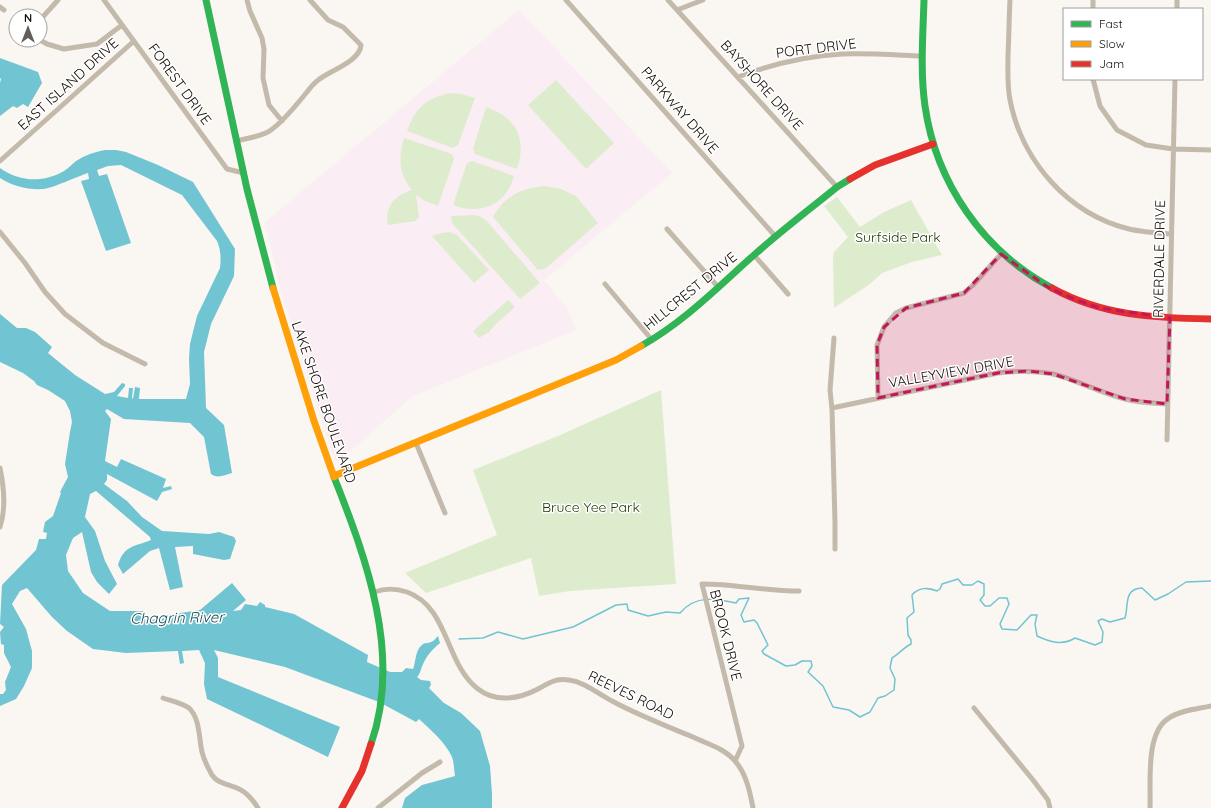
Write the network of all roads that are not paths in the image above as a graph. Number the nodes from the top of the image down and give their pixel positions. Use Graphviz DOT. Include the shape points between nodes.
graph roads {
  1 [pos="58,0"];
  2 [pos="104,0"];
  3 [pos="206,0"];
  4 [pos="246,0"];
  5 [pos="310,0"];
  6 [pos="566,0"];
  7 [pos="668,0"];
  8 [pos="703,0"];
  9 [pos="924,0"];
  10 [pos="1010,0"];
  11 [pos="677,10"];
  12 [pos="48,11"];
  13 [pos="122,25"];
  14 [pos="134,41"];
  15 [pos="48,44"];
  16 [pos="922,56"];
  17 [pos="738,77"];
  18 [pos="1093,80"];
  19 [pos="1175,80"];
  20 [pos="282,121"];
  21 [pos="236,140"];
  22 [pos="933,144"];
  23 [pos="1173,149"];
  24 [pos="1211,150"];
  25 [pos="0,161"];
  26 [pos="244,173"];
  27 [pos="837,187"];
  28 [pos="667,229"];
  29 [pos="0,232"];
  30 [pos="1171,234"];
  31 [pos="776,237"];
  32 [pos="1001,254"];
  33 [pos="754,255"];
  34 [pos="605,284"];
  35 [pos="719,288"];
  36 [pos="788,294"];
  37 [pos="1170,318"];
  38 [pos="1211,319"];
  39 [pos="834,338"];
  40 [pos="652,340"];
  41 [pos="145,364"];
  42 [pos="878,398"];
  43 [pos="1168,404"];
  44 [pos="832,408"];
  45 [pos="1167,440"];
  46 [pos="416,443"];
  47 [pos="0,468"];
  48 [pos="334,476"];
  49 [pos="445,513"];
  50 [pos="0,527"];
  51 [pos="835,549"];
  52 [pos="799,591"];
  53 [pos="374,592"];
  54 [pos="163,698"];
  55 [pos="1211,706"];
  56 [pos="974,708"];
  57 [pos="735,761"];
  58 [pos="440,762"];
  59 [pos="258,808"];
  60 [pos="342,808"];
  61 [pos="378,808"];
  62 [pos="753,808"];
  63 [pos="1050,808"];
  64 [pos="1150,808"];
  1 -- 12 [label="street"];
  2 -- 13 [label="street, FOREST DRIVE"];
  3 -- 21 [label="street, LAKE SHORE BOULEVARD"];
  4 -- 20 [label="street" via="262,38 263,78 269,105"];
  5 -- 20 [label="street" via="328,20 343,27 361,45 361,50 338,69 317,80"];
  6 -- 31 [label="street, PARKWAY DRIVE"];
  7 -- 11 [label="street, BAYSHORE DRIVE"];
  8 -- 11 [label="street"];
  9 -- 16 [label="street"];
  10 -- 30 [label="street" via="1010,99 1018,130 1033,159 1059,190 1100,218 1129,229"];
  11 -- 17 [label="street, BAYSHORE DRIVE"];
  13 -- 14 [label="street, FOREST DRIVE"];
  13 -- 15 [label="street" via="97,44 64,49"];
  14 -- 25 [label="street, EAST ISLAND DRIVE"];
  14 -- 26 [label="street, FOREST DRIVE" via="227,169"];
  16 -- 17 [label="street, PORT DRIVE" via="843,54 790,61 763,67"];
  16 -- 22 [label="street" via="925,107"];
  17 -- 27 [label="street, BAYSHORE DRIVE"];
  18 -- 23 [label="street" via="1100,106 1117,130 1146,145"];
  19 -- 23 [label="street, RIVERDALE DRIVE"];
  20 -- 21 [label="street" via="270,131"];
  21 -- 26 [label="street, LAKE SHORE BOULEVARD"];
  22 -- 27 [label="street, HILLCREST DRIVE" via="875,166"];
  22 -- 32 [label="street" via="965,211"];
  23 -- 24 [label="street"];
  23 -- 30 [label="street, RIVERDALE DRIVE"];
  26 -- 48 [label="street, LAKE SHORE BOULEVARD" via="285,331"];
  27 -- 31 [label="street, HILLCREST DRIVE"];
  28 -- 35 [label="street"];
  29 -- 41 [label="street" via="45,292 66,314 103,343"];
  30 -- 37 [label="street, RIVERDALE DRIVE"];
  31 -- 33 [label="street, HILLCREST DRIVE"];
  32 -- 37 [label="street" via="1049,288 1074,299 1133,315"];
  32 -- 42 [label="street" via="964,293 906,308 896,313 884,327 877,345"];
  33 -- 35 [label="street, HILLCREST DRIVE"];
  33 -- 36 [label="street"];
  34 -- 40 [label="street"];
  35 -- 40 [label="street, HILLCREST DRIVE"];
  37 -- 38 [label="street"];
  37 -- 43 [label="street, RIVERDALE DRIVE"];
  39 -- 44 [label="street" via="830,390"];
  40 -- 46 [label="street, HILLCREST DRIVE" via="616,360"];
  42 -- 43 [label="street, VALLEYVIEW DRIVE" via="998,373 1028,371 1053,374 1125,399"];
  42 -- 44 [label="street, VALLEYVIEW DRIVE"];
  43 -- 45 [label="street, RIVERDALE DRIVE"];
  44 -- 51 [label="street"];
  46 -- 48 [label="street, HILLCREST DRIVE"];
  46 -- 49 [label="street"];
  47 -- 50 [label="street" via="3,486 3,517"];
  48 -- 53 [label="street, LAKE SHORE BOULEVARD"];
  52 -- 57 [label="street, BROOK DRIVE" via="702,584 742,746"];
  53 -- 57 [label="street, REEVES ROAD" via="387,588 401,590 414,594 429,607 467,680 495,698 511,699 539,689 550,682 569,680 584,684 631,712 717,748"];
  53 -- 60 [label="street, LAKE SHORE BOULEVARD" via="383,646 382,698 376,731 362,771"];
  54 -- 59 [label="street" via="190,709 196,719 202,752 214,779 246,793"];
  55 -- 64 [label="street" via="1168,718 1155,735 1151,748"];
  56 -- 63 [label="street" via="1037,785 1048,800"];
  57 -- 62 [label="street, REEVES ROAD" via="745,777"];
  58 -- 61 [label="street"];
}
